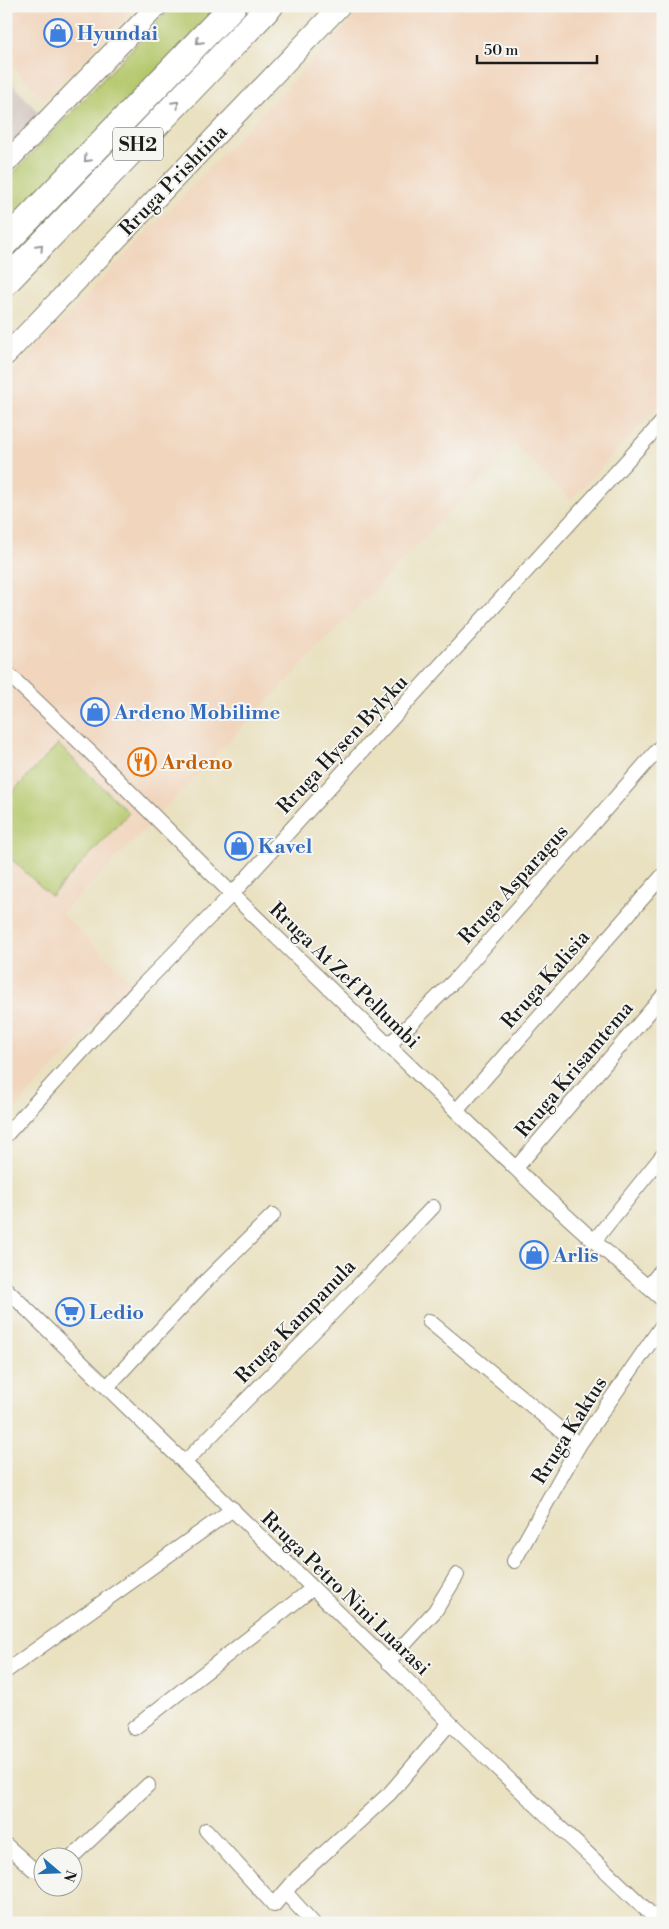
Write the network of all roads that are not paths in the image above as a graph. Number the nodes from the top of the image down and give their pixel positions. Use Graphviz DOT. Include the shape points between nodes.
graph roads {
  1 [pos="157,6"];
  2 [pos="233,6"];
  3 [pos="270,6"];
  4 [pos="340,6"];
  5 [pos="6,164"];
  6 [pos="6,242"];
  7 [pos="6,282"];
  8 [pos="6,355"];
  9 [pos="663,421"];
  10 [pos="6,672"];
  11 [pos="663,744"];
  12 [pos="663,875"];
  13 [pos="232,894"];
  14 [pos="663,996"];
  15 [pos="388,1046"];
  16 [pos="457,1110"];
  17 [pos="6,1136"];
  18 [pos="663,1155"];
  19 [pos="516,1168"];
  20 [pos="433,1206"];
  21 [pos="273,1215"];
  22 [pos="594,1241"];
  23 [pos="663,1268"];
  24 [pos="648,1287"];
  25 [pos="6,1289"];
  26 [pos="663,1300"];
  27 [pos="428,1321"];
  28 [pos="663,1324"];
  29 [pos="107,1387"];
  30 [pos="578,1445"];
  31 [pos="185,1462"];
  32 [pos="232,1510"];
  33 [pos="514,1561"];
  34 [pos="457,1575"];
  35 [pos="313,1588"];
  36 [pos="388,1662"];
  37 [pos="6,1671"];
  38 [pos="450,1724"];
  39 [pos="134,1728"];
  40 [pos="148,1784"];
  41 [pos="206,1830"];
  42 [pos="6,1845"];
  43 [pos="82,1847"];
  44 [pos="32,1868"];
  45 [pos="285,1892"];
  46 [pos="313,1923"];
  47 [pos="660,1923"];
  1 -- 5 [label="main road"];
  2 -- 6 [label="highway, SH2, one-way"];
  7 -- 3 [label="highway, SH2, one-way"];
  4 -- 8 [label="main road, Rruga Prishtina"];
  9 -- 13 [label="street, Rruga Hysen Bylyku"];
  10 -- 13 [label="street, Rruga At Zef Pellumbi"];
  11 -- 15 [label="street, Rruga Asparagus" via="454,981"];
  12 -- 16 [label="street, Rruga Kalisia"];
  13 -- 15 [label="street, Rruga At Zef Pellumbi"];
  13 -- 17 [label="street, Rruga Hysen Bylyku" via="139,989"];
  14 -- 19 [label="street, Rruga Krisamtema"];
  15 -- 16 [label="street, Rruga At Zef Pellumbi"];
  16 -- 19 [label="street, Rruga At Zef Pellumbi"];
  18 -- 22 [label="street"];
  19 -- 22 [label="street, Rruga At Zef Pellumbi"];
  20 -- 31 [label="street, Rruga Kampanula"];
  21 -- 29 [label="street"];
  22 -- 24 [label="street, Rruga At Zef Pellumbi"];
  23 -- 24 [label="street"];
  24 -- 26 [label="street, Rruga At Zef Pellumbi"];
  25 -- 29 [label="street, Rruga Petro Nini Luarasi"];
  27 -- 30 [label="street"];
  28 -- 30 [label="street, Rruga Kaktus"];
  29 -- 31 [label="street, Rruga Petro Nini Luarasi"];
  30 -- 33 [label="street, Rruga Kaktus"];
  31 -- 32 [label="street, Rruga Petro Nini Luarasi"];
  32 -- 35 [label="street, Rruga Petro Nini Luarasi"];
  32 -- 37 [label="street"];
  34 -- 36 [label="street" via="434,1611"];
  35 -- 36 [label="street, Rruga Petro Nini Luarasi"];
  35 -- 39 [label="street"];
  36 -- 38 [label="street, Rruga Petro Nini Luarasi"];
  38 -- 45 [label="street" via="390,1793"];
  38 -- 47 [label="street, Rruga Petro Nini Luarasi"];
  40 -- 43 [label="street"];
  41 -- 45 [label="street" via="274,1905"];
  42 -- 44 [label="street"];
  45 -- 46 [label="street"];
}
